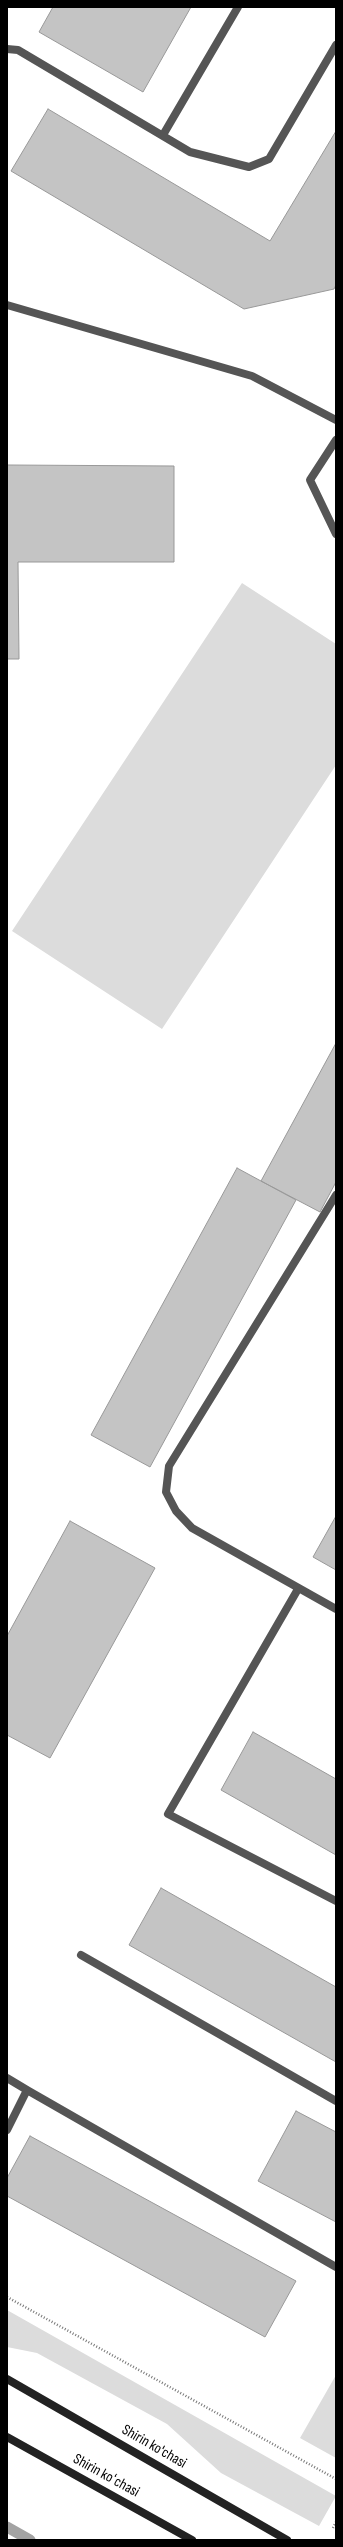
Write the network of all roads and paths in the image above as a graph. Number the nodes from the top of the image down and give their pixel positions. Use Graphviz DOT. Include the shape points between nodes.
graph roads {
  1 [pos="238,7"];
  2 [pos="336,45"];
  3 [pos="7,49"];
  4 [pos="163,135"];
  5 [pos="7,305"];
  6 [pos="336,420"];
  7 [pos="336,440"];
  8 [pos="336,534"];
  9 [pos="336,1195"];
  10 [pos="298,1589"];
  11 [pos="336,1609"];
  12 [pos="336,1901"];
  13 [pos="81,1954"];
  14 [pos="7,2078"];
  15 [pos="27,2090"];
  16 [pos="336,2101"];
  17 [pos="7,2130"];
  18 [pos="336,2267"];
  19 [pos="7,2297"];
  20 [pos="7,2379"];
  21 [pos="7,2436"];
  22 [pos="336,2479"];
  23 [pos="336,2522"];
  24 [pos="333,2528"];
  25 [pos="192,2540"];
  26 [pos="286,2540"];
  1 -- 4 [label="lane"];
  2 -- 4 [label="lane" via="269,159 249,167 190,152"];
  3 -- 4 [label="lane" via="18,50"];
  5 -- 6 [label="lane" via="252,376"];
  7 -- 8 [label="lane" via="310,480"];
  9 -- 10 [label="lane" via="169,1466 166,1492 176,1511 192,1528"];
  10 -- 11 [label="lane"];
  10 -- 12 [label="lane" via="168,1814"];
  13 -- 16 [label="lane"];
  14 -- 15 [label="lane"];
  15 -- 17 [label="lane"];
  15 -- 18 [label="lane"];
  19 -- 22 [label="path"];
  20 -- 26 [label="main road, Shirin ko'chasi"];
  21 -- 25 [label="main road, Shirin koʻchasi"];
  23 -- 24 [label="path"];
}
